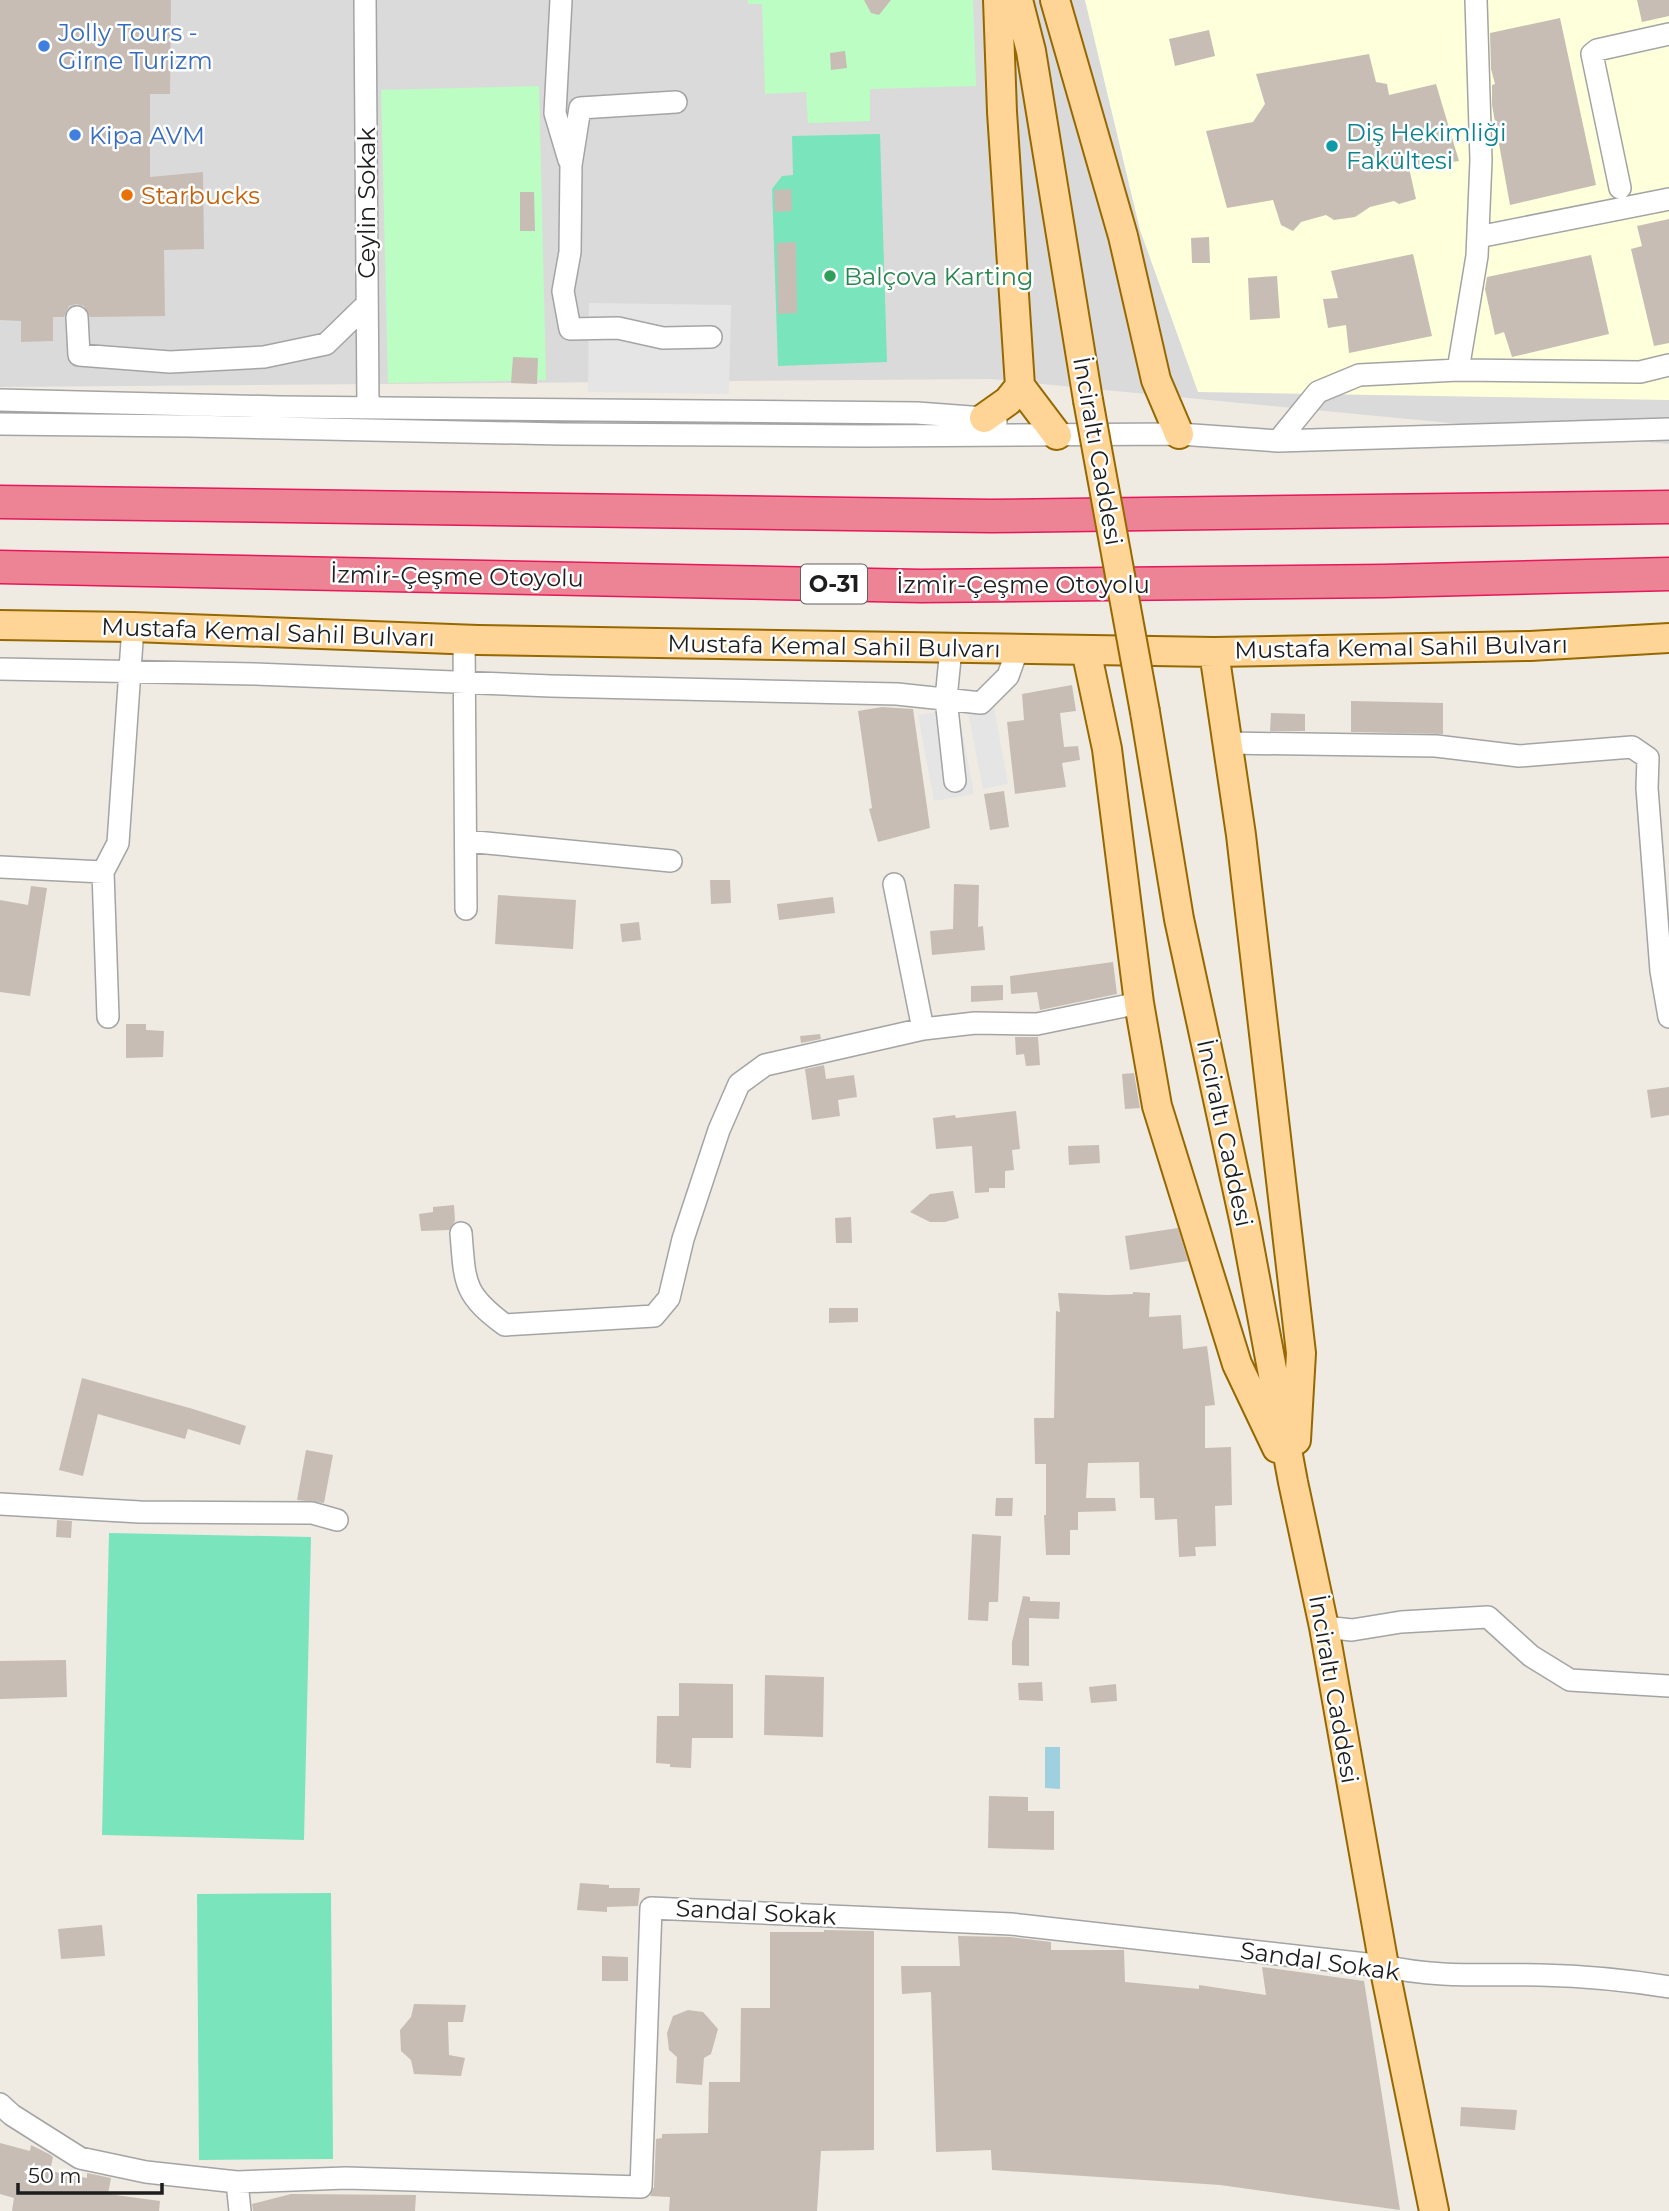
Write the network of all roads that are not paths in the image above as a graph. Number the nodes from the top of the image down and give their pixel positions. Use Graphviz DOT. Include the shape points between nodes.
graph roads {
  1 [pos="365,0"];
  2 [pos="561,0"];
  3 [pos="998,0"];
  4 [pos="1018,0"];
  5 [pos="1030,0"];
  6 [pos="1055,0"];
  7 [pos="1476,0"];
  8 [pos="1669,34"];
  9 [pos="1031,51"];
  10 [pos="676,102"];
  11 [pos="571,165"];
  12 [pos="1620,188"];
  13 [pos="1669,199"];
  14 [pos="1478,237"];
  15 [pos="367,304"];
  16 [pos="78,317"];
  17 [pos="711,337"];
  18 [pos="1669,365"];
  19 [pos="1458,370"];
  20 [pos="1020,386"];
  21 [pos="0,400"];
  22 [pos="368,407"];
  23 [pos="984,418"];
  24 [pos="0,424"];
  25 [pos="1669,429"];
  26 [pos="1179,434"];
  27 [pos="1044,435"];
  28 [pos="1278,441"];
  29 [pos="0,502"];
  30 [pos="1669,507"];
  31 [pos="0,567"];
  32 [pos="1669,574"];
  33 [pos="0,625"];
  34 [pos="133,627"];
  35 [pos="1669,638"];
  36 [pos="464,639"];
  37 [pos="951,648"];
  38 [pos="1018,649"];
  39 [pos="1086,650"];
  40 [pos="1214,652"];
  41 [pos="0,669"];
  42 [pos="132,672"];
  43 [pos="465,683"];
  44 [pos="947,699"];
  45 [pos="1227,743"];
  46 [pos="955,781"];
  47 [pos="466,841"];
  48 [pos="671,861"];
  49 [pos="0,867"];
  50 [pos="103,872"];
  51 [pos="894,884"];
  52 [pos="466,909"];
  53 [pos="1665,976"];
  54 [pos="1139,1003"];
  55 [pos="108,1017"];
  56 [pos="1669,1017"];
  57 [pos="923,1029"];
  58 [pos="461,1233"];
  59 [pos="1293,1482"];
  60 [pos="0,1504"];
  61 [pos="337,1520"];
  62 [pos="1324,1627"];
  63 [pos="1669,1686"];
  64 [pos="1384,1966"];
  65 [pos="1669,1987"];
  66 [pos="0,2104"];
  67 [pos="237,2182"];
  68 [pos="240,2211"];
  69 [pos="1434,2211"];
  1 -- 15 [label="street, Ceylin Sokak"];
  2 -- 11 [label="street" via="555,113"];
  3 -- 20 [label="main road"];
  4 -- 9 [label="main road"];
  5 -- 9 [label="main road"];
  6 -- 26 [label="main road" via="1122,236 1156,380"];
  7 -- 14 [label="street" via="1481,160"];
  8 -- 12 [label="street" via="1592,54"];
  9 -- 59 [label="main road, İnciraltı Caddesi, bridge" via="1179,919 1245,1224"];
  10 -- 11 [label="street" via="580,108"];
  11 -- 17 [label="street" via="570,252 563,290 570,329 618,328 663,338"];
  13 -- 14 [label="street"];
  14 -- 19 [label="street"];
  15 -- 16 [label="street" via="326,344 264,357 170,362 79,355"];
  15 -- 22 [label="street, Ceylin Sokak"];
  18 -- 19 [label="street" via="1640,372"];
  19 -- 28 [label="street" via="1360,375 1330,386 1318,391"];
  20 -- 23 [label="main road"];
  20 -- 27 [label="main road"];
  21 -- 22 [label="street"];
  22 -- 23 [label="street" via="917,412"];
  23 -- 27 [label="street"];
  24 -- 27 [label="street" via="561,434"];
  25 -- 28 [label="street"];
  26 -- 27 [label="street"];
  26 -- 28 [label="street"];
  29 -- 30 [label="highway" via="991,516"];
  31 -- 32 [label="highway, İzmir-Çeşme Otoyolu / O-31" via="921,586"];
  33 -- 34 [label="main road, Mustafa Kemal Sahil Bulvarı"];
  34 -- 36 [label="main road, Mustafa Kemal Sahil Bulvarı"];
  34 -- 42 [label="street"];
  35 -- 40 [label="main road, Mustafa Kemal Sahil Bulvarı" via="1530,646"];
  36 -- 37 [label="main road, Mustafa Kemal Sahil Bulvarı"];
  36 -- 43 [label="street"];
  37 -- 38 [label="main road, Mustafa Kemal Sahil Bulvarı"];
  37 -- 44 [label="street"];
  38 -- 39 [label="main road, Mustafa Kemal Sahil Bulvarı"];
  38 -- 44 [label="street" via="1008,676 981,703"];
  39 -- 40 [label="main road, Mustafa Kemal Sahil Bulvarı"];
  39 -- 54 [label="main road" via="1107,749"];
  40 -- 45 [label="main road"];
  41 -- 42 [label="street"];
  42 -- 43 [label="street"];
  42 -- 50 [label="street" via="118,843"];
  43 -- 44 [label="street"];
  43 -- 47 [label="street"];
  44 -- 46 [label="street"];
  45 -- 53 [label="street" via="1436,746 1518,757 1632,747 1648,758"];
  45 -- 59 [label="main road" via="1301,1353"];
  47 -- 48 [label="street"];
  47 -- 52 [label="street"];
  49 -- 50 [label="street"];
  50 -- 55 [label="street"];
  51 -- 57 [label="street"];
  53 -- 56 [label="street"];
  54 -- 57 [label="street" via="1037,1024 975,1023"];
  54 -- 59 [label="main road" via="1157,1105 1237,1364"];
  57 -- 58 [label="street" via="765,1065 739,1084 683,1239 669,1298 654,1316 505,1325 483,1309 465,1282"];
  59 -- 62 [label="main road, İnciraltı Caddesi"];
  60 -- 61 [label="street" via="140,1512 312,1513"];
  62 -- 63 [label="street" via="1352,1630 1488,1616 1531,1656 1570,1680"];
  62 -- 64 [label="main road, İnciraltı Caddesi"];
  64 -- 65 [label="street, Sandal Sokak" via="1412,1973 1542,1975"];
  64 -- 67 [label="street, Sandal Sokak" via="1011,1924 651,1908 641,2187 346,2178"];
  64 -- 69 [label="main road, İnciraltı Caddesi"];
  66 -- 67 [label="street, Sandal Sokak" via="80,2158 146,2172"];
  67 -- 68 [label="street"];
}
